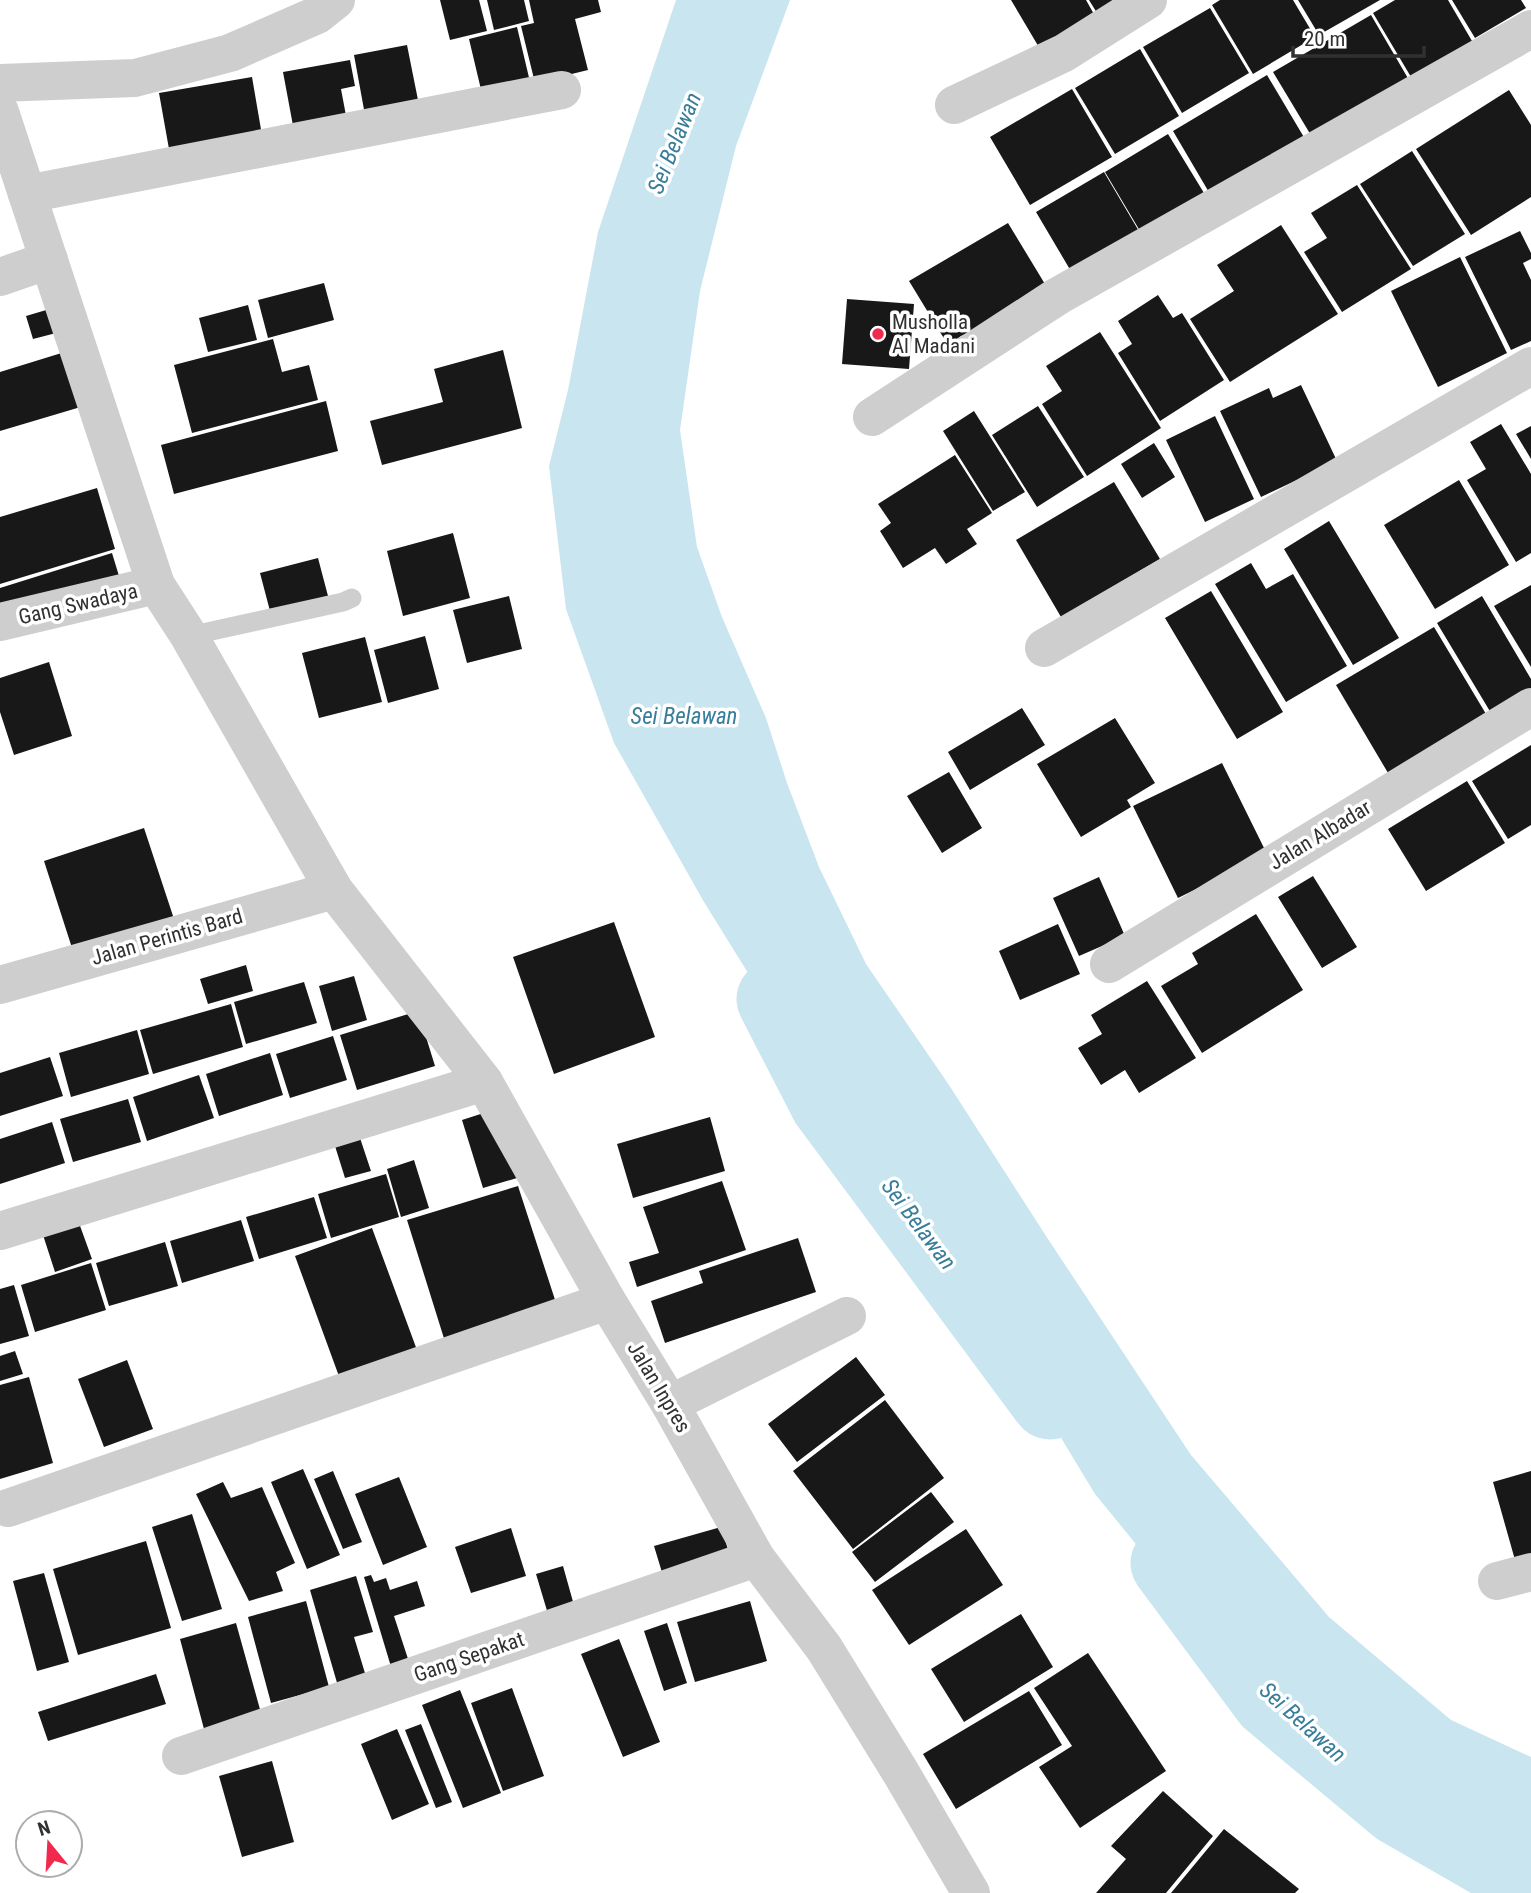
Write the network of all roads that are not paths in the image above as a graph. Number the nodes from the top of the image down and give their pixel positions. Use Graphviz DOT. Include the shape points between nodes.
graph roads {
  1 [pos="336,0"];
  2 [pos="1148,0"];
  3 [pos="1531,29"];
  4 [pos="0,83"];
  5 [pos="562,90"];
  6 [pos="954,105"];
  7 [pos="0,112"];
  8 [pos="27,194"];
  9 [pos="49,260"];
  10 [pos="0,277"];
  11 [pos="1531,366"];
  12 [pos="872,418"];
  13 [pos="156,585"];
  14 [pos="352,598"];
  15 [pos="0,622"];
  16 [pos="189,636"];
  17 [pos="1044,648"];
  18 [pos="1531,707"];
  19 [pos="334,890"];
  20 [pos="1109,964"];
  21 [pos="0,985"];
  22 [pos="484,1082"];
  23 [pos="0,1231"];
  24 [pos="607,1301"];
  25 [pos="848,1316"];
  26 [pos="670,1404"];
  27 [pos="8,1508"];
  28 [pos="756,1558"];
  29 [pos="181,1756"];
  30 [pos="971,1893"];
  1 -- 4 [label="street" via="317,15 230,53 135,78"];
  2 -- 6 [label="street" via="1064,53"];
  3 -- 12 [label="street" via="1058,296"];
  5 -- 8 [label="street"];
  7 -- 8 [label="street, Jalan Inpres"];
  8 -- 9 [label="street, Jalan Inpres"];
  9 -- 10 [label="street"];
  9 -- 13 [label="street, Jalan Inpres"];
  11 -- 17 [label="street"];
  13 -- 15 [label="street, Gang Swadaya"];
  13 -- 16 [label="street, Jalan Inpres"];
  14 -- 16 [label="lane"];
  16 -- 19 [label="street, Jalan Inpres"];
  18 -- 20 [label="street, Jalan Albadar"];
  19 -- 21 [label="street, Jalan Perintis Bard"];
  19 -- 22 [label="street, Jalan Inpres"];
  22 -- 23 [label="street"];
  22 -- 24 [label="street, Jalan Inpres"];
  24 -- 26 [label="street, Jalan Inpres"];
  24 -- 27 [label="street"];
  25 -- 26 [label="street"];
  26 -- 28 [label="street, Jalan Inpres"];
  28 -- 29 [label="street, Gang Sepakat"];
  28 -- 30 [label="street, Jalan Inpres" via="824,1648"];
}
